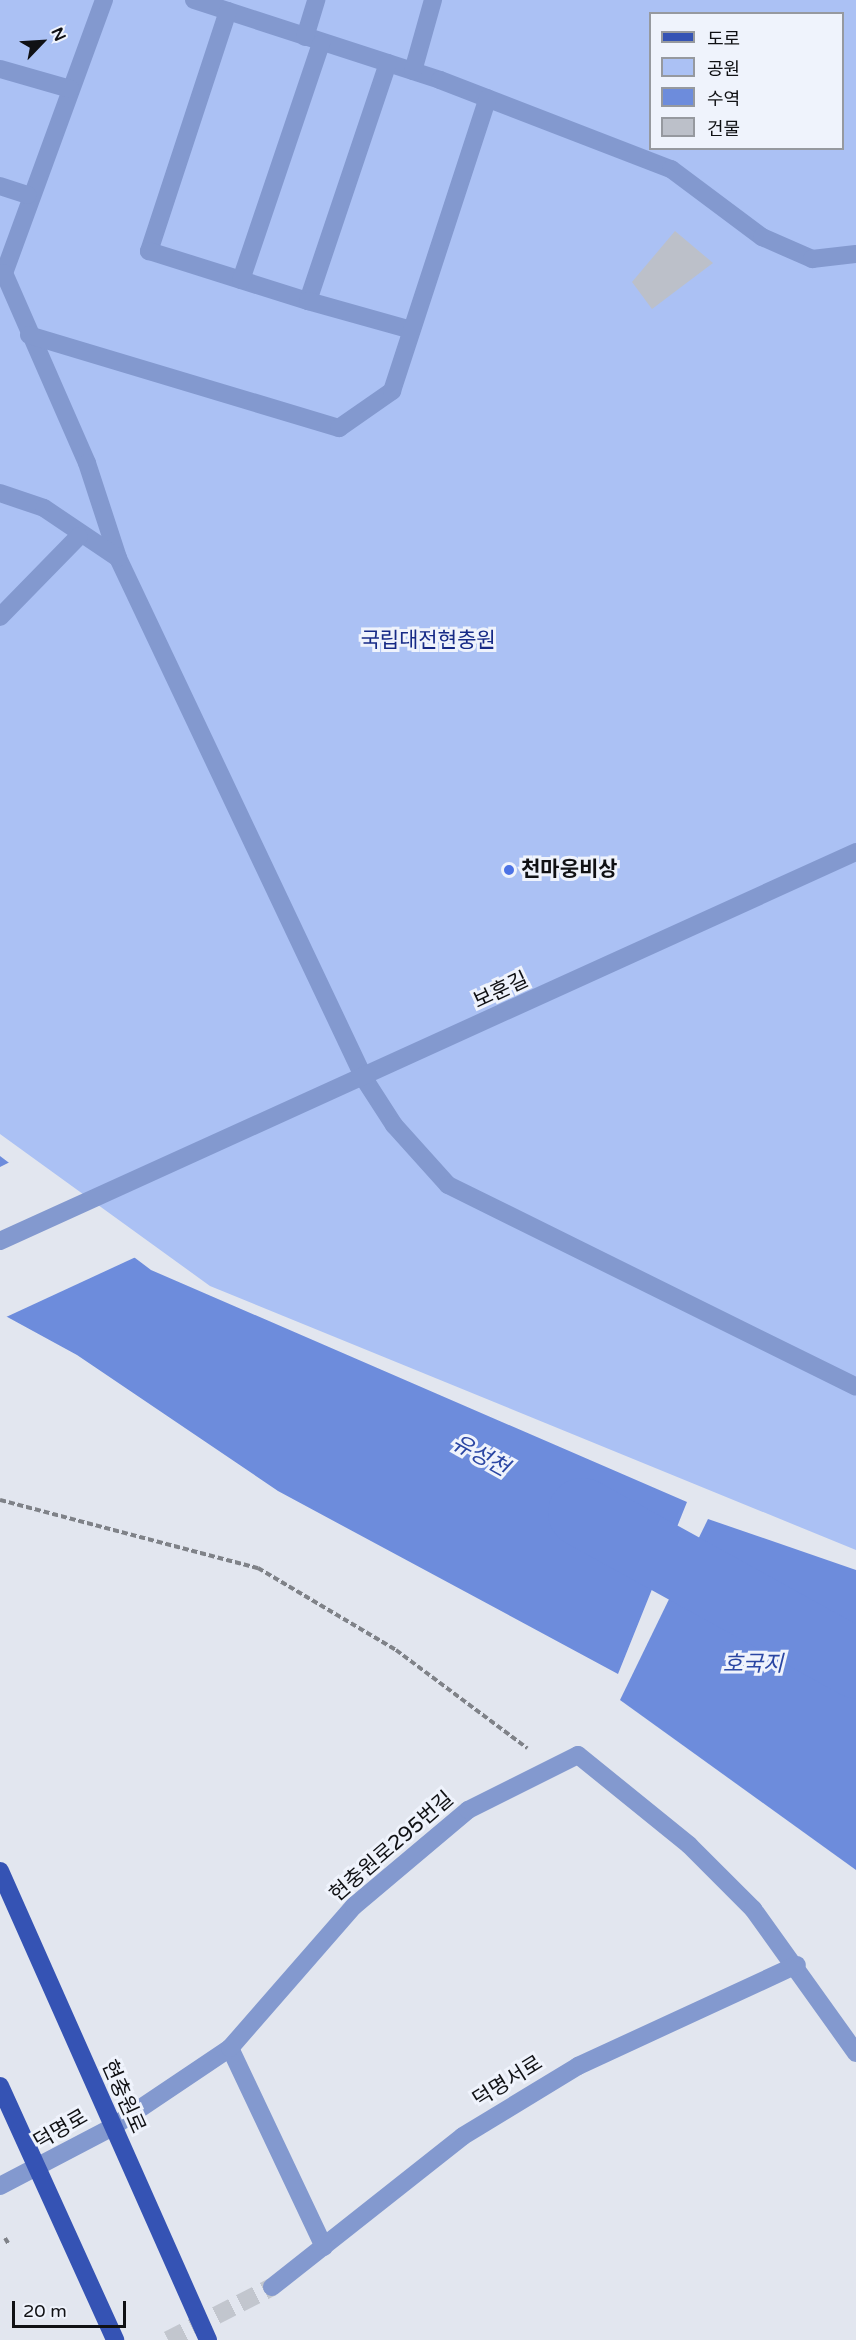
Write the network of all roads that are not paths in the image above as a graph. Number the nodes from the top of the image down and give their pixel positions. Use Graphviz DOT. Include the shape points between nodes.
graph roads {
  1 [pos="104,0"];
  2 [pos="316,0"];
  3 [pos="433,0"];
  4 [pos="199,1"];
  5 [pos="228,11"];
  6 [pos="313,40"];
  7 [pos="388,63"];
  8 [pos="0,69"];
  9 [pos="413,71"];
  10 [pos="70,89"];
  11 [pos="488,98"];
  12 [pos="0,186"];
  13 [pos="28,195"];
  14 [pos="856,254"];
  15 [pos="2,278"];
  16 [pos="241,280"];
  17 [pos="308,301"];
  18 [pos="411,330"];
  19 [pos="29,335"];
  20 [pos="0,493"];
  21 [pos="79,536"];
  22 [pos="118,558"];
  23 [pos="0,617"];
  24 [pos="856,852"];
  25 [pos="364,1080"];
  26 [pos="0,1241"];
  27 [pos="856,1387"];
  28 [pos="0,1871"];
  29 [pos="797,1965"];
  30 [pos="230,2048"];
  31 [pos="856,2053"];
  32 [pos="0,2086"];
  33 [pos="111,2128"];
  34 [pos="36,2170"];
  35 [pos="0,2186"];
  36 [pos="324,2247"];
  37 [pos="272,2287"];
  38 [pos="116,2340"];
  39 [pos="208,2340"];
  1 -- 10 [label="street"];
  2 -- 6 [label="street"];
  3 -- 9 [label="street"];
  4 -- 5 [label="street"];
  5 -- 6 [label="street"];
  5 -- 16 [label="street" via="148,250"];
  6 -- 7 [label="street"];
  6 -- 16 [label="street"];
  7 -- 9 [label="street"];
  7 -- 17 [label="street"];
  8 -- 10 [label="street"];
  9 -- 11 [label="street"];
  10 -- 13 [label="street"];
  11 -- 14 [label="street" via="671,169 762,237 812,259"];
  11 -- 18 [label="street"];
  12 -- 13 [label="street"];
  13 -- 15 [label="street"];
  15 -- 19 [label="street"];
  16 -- 17 [label="street"];
  17 -- 18 [label="street"];
  18 -- 19 [label="street" via="392,391 339,428"];
  19 -- 22 [label="street" via="87,463"];
  20 -- 21 [label="street" via="44,508"];
  21 -- 22 [label="street"];
  21 -- 23 [label="street"];
  22 -- 25 [label="street"];
  24 -- 25 [label="street, 보훈길"];
  25 -- 26 [label="street, 보훈길"];
  25 -- 27 [label="street" via="394,1125 448,1185"];
  28 -- 33 [label="main road, 현충원로"];
  29 -- 30 [label="street, 현충원로295번길" via="753,1909 689,1845 578,1755 468,1810 354,1906"];
  29 -- 31 [label="street, 현충원로295번길"];
  29 -- 36 [label="street, 덕명서로" via="578,2066 463,2136"];
  30 -- 33 [label="street, 현충원로295번길"];
  30 -- 36 [label="street"];
  32 -- 34 [label="main road"];
  33 -- 34 [label="street, 덕명로"];
  33 -- 39 [label="main road, 현충원로"];
  34 -- 35 [label="street, 덕명로"];
  34 -- 38 [label="main road"];
  36 -- 37 [label="street, 덕명서로"];
}
